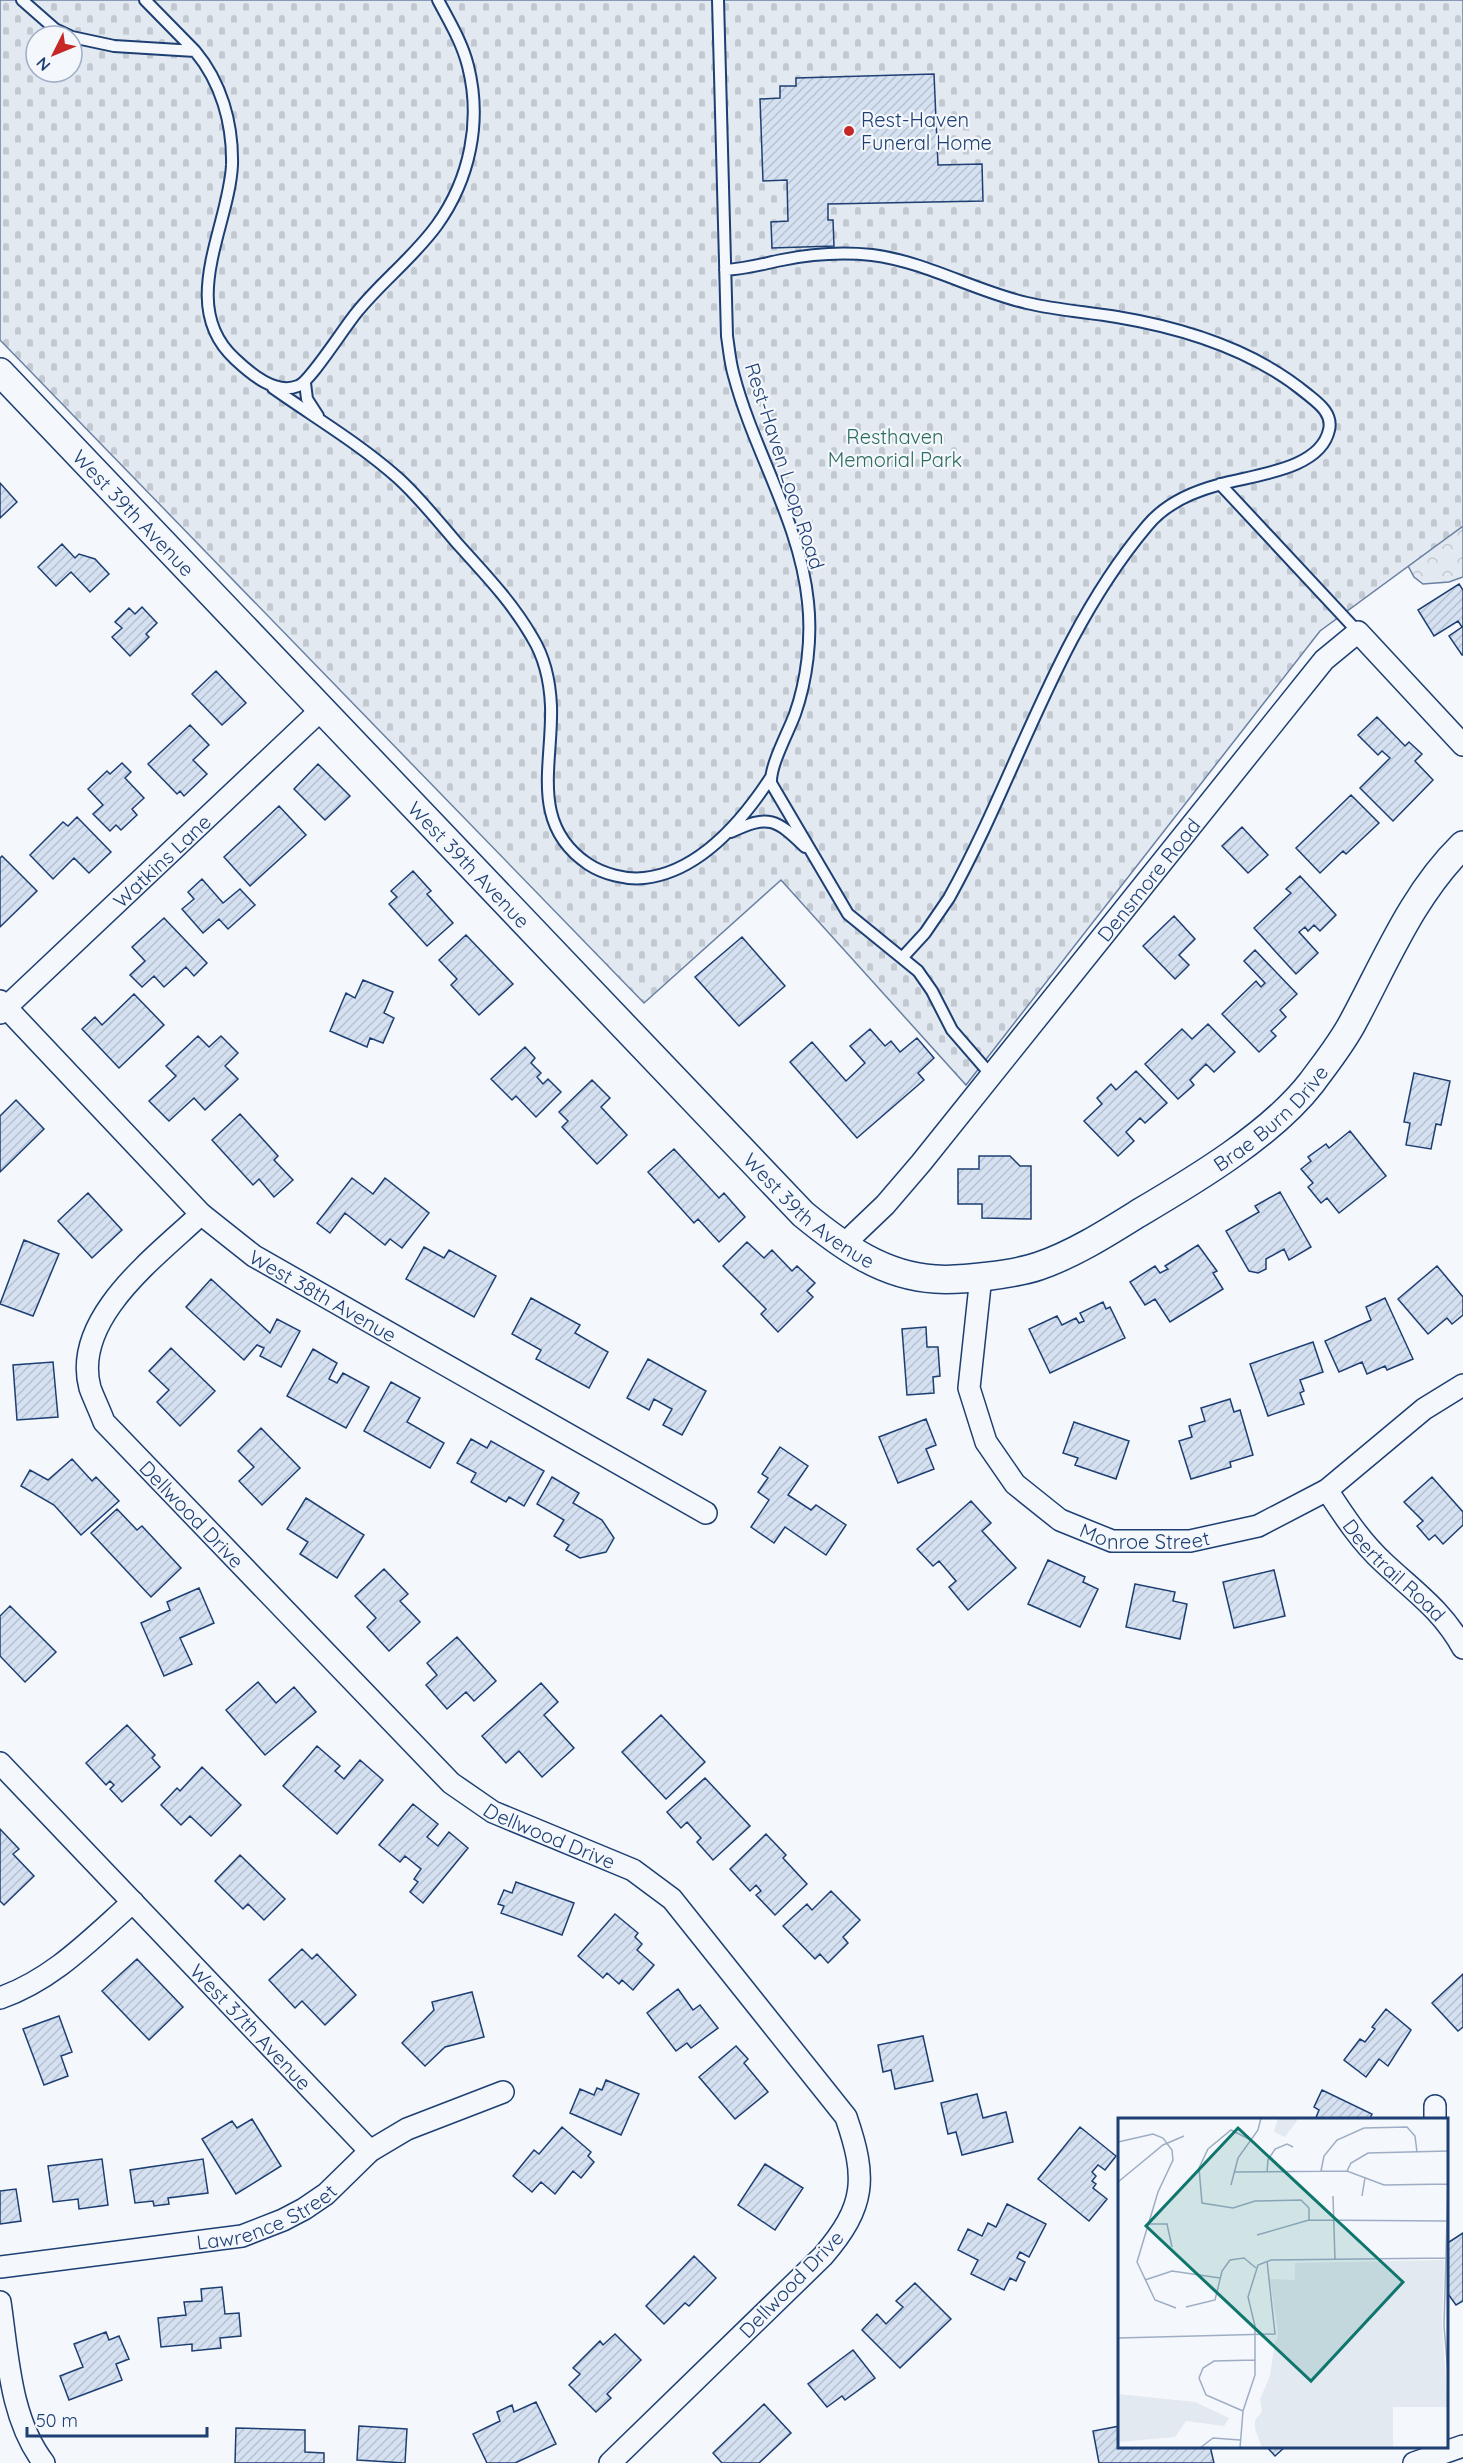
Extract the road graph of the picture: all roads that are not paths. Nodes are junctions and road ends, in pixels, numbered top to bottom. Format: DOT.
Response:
graph roads {
  1 [pos="22,0"];
  2 [pos="145,0"];
  3 [pos="438,0"];
  4 [pos="718,0"];
  5 [pos="49,24"];
  6 [pos="84,39"];
  7 [pos="195,51"];
  8 [pos="725,270"];
  9 [pos="0,372"];
  10 [pos="305,382"];
  11 [pos="270,385"];
  12 [pos="324,424"];
  13 [pos="1220,484"];
  14 [pos="1358,632"];
  15 [pos="323,708"];
  16 [pos="1463,745"];
  17 [pos="771,777"];
  18 [pos="721,837"];
  19 [pos="1463,845"];
  20 [pos="814,856"];
  21 [pos="902,958"];
  22 [pos="2,1007"];
  23 [pos="991,1075"];
  24 [pos="201,1214"];
  25 [pos="843,1246"];
  26 [pos="981,1276"];
  27 [pos="1463,1385"];
  28 [pos="1327,1490"];
  29 [pos="706,1512"];
  30 [pos="1463,1648"];
  31 [pos="0,1763"];
  32 [pos="133,1902"];
  33 [pos="0,1998"];
  34 [pos="503,2092"];
  35 [pos="370,2151"];
  36 [pos="0,2267"];
  37 [pos="0,2302"];
  38 [pos="1463,2446"];
  39 [pos="1416,2456"];
  40 [pos="44,2463"];
  41 [pos="610,2463"];
  1 -- 5 [label="lane"];
  2 -- 7 [label="lane"];
  3 -- 10 [label="lane"];
  4 -- 8 [label="lane, Rest-Haven Loop Road"];
  6 -- 7 [label="lane"];
  7 -- 11 [label="lane"];
  8 -- 13 [label="lane"];
  8 -- 17 [label="lane, Rest-Haven Loop Road"];
  9 -- 15 [label="street, West 39th Avenue"];
  10 -- 11 [label="lane"];
  10 -- 12 [label="lane"];
  11 -- 12 [label="lane"];
  12 -- 18 [label="lane"];
  13 -- 14 [label="lane"];
  13 -- 21 [label="lane"];
  14 -- 16 [label="street"];
  14 -- 23 [label="street, Densmore Road"];
  15 -- 22 [label="street, Watkins Lane"];
  15 -- 25 [label="street, West 39th Avenue"];
  17 -- 18 [label="lane, Rest-Haven Loop Road"];
  17 -- 20 [label="lane"];
  18 -- 20 [label="lane"];
  19 -- 26 [label="street, Brae Burn Drive"];
  20 -- 21 [label="lane"];
  21 -- 23 [label="lane"];
  22 -- 24 [label="street, West 38th Avenue"];
  23 -- 25 [label="street, Densmore Road"];
  24 -- 29 [label="street, West 38th Avenue"];
  24 -- 41 [label="street, Dellwood Drive"];
  25 -- 26 [label="street, West 39th Avenue"];
  26 -- 28 [label="street, Monroe Street"];
  27 -- 28 [label="street, Monroe Street"];
  28 -- 30 [label="street, Deertrail Road"];
  31 -- 32 [label="street, West 37th Avenue"];
  32 -- 33 [label="street"];
  32 -- 35 [label="street, West 37th Avenue"];
  34 -- 35 [label="street, Lawrence Street"];
  35 -- 36 [label="street, Lawrence Street"];
  37 -- 40 [label="street"];
  38 -- 39 [label="street"];
}
